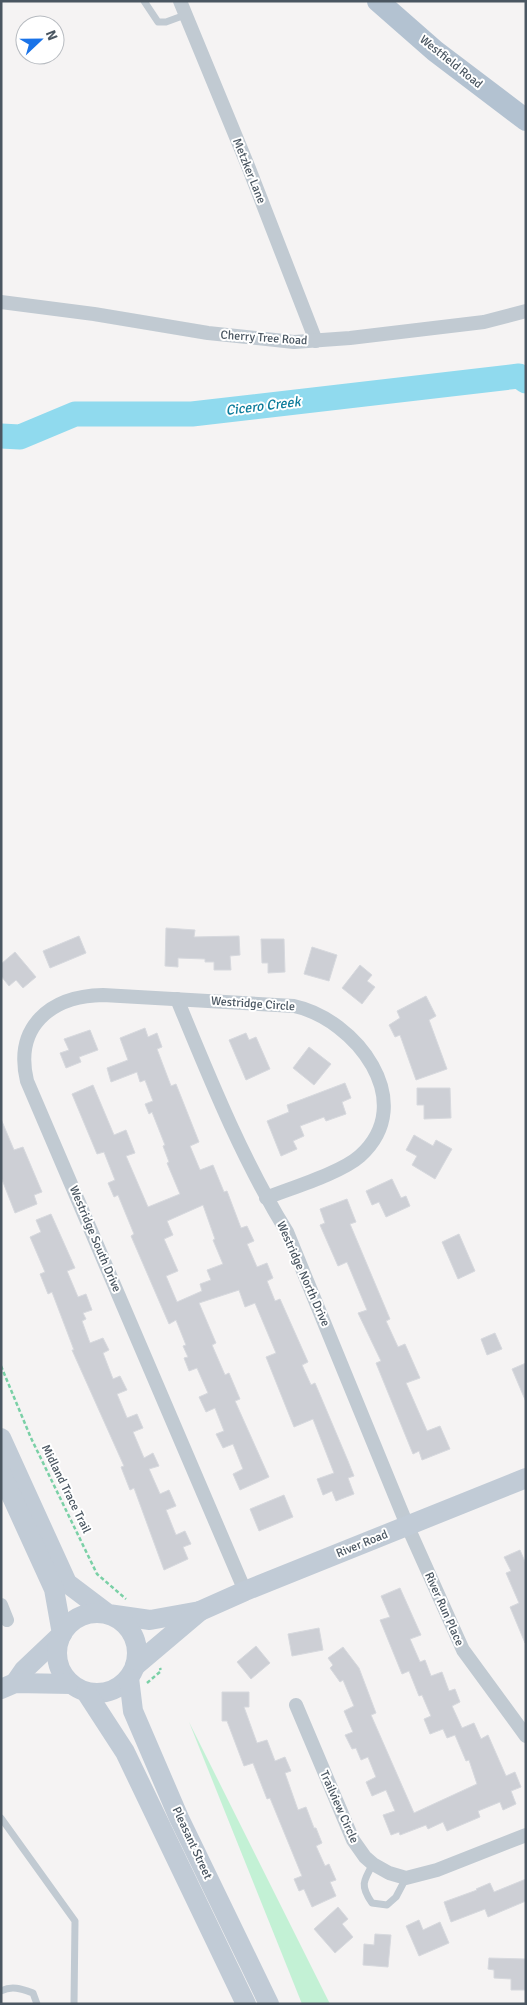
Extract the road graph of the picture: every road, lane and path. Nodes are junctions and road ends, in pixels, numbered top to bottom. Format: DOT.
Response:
graph roads {
  1 [pos="144,1"];
  2 [pos="180,1"];
  3 [pos="378,1"];
  4 [pos="186,15"];
  5 [pos="526,120"];
  6 [pos="1,302"];
  7 [pos="526,311"];
  8 [pos="316,341"];
  9 [pos="177,999"];
  10 [pos="266,1198"];
  11 [pos="1,1366"];
  12 [pos="1,1438"];
  13 [pos="1,1473"];
  14 [pos="526,1478"];
  15 [pos="407,1526"];
  16 [pos="245,1591"];
  17 [pos="1,1605"];
  18 [pos="200,1611"];
  19 [pos="136,1612"];
  20 [pos="108,1614"];
  21 [pos="7,1620"];
  22 [pos="62,1634"];
  23 [pos="153,1651"];
  24 [pos="136,1677"];
  25 [pos="8,1686"];
  26 [pos="79,1688"];
  27 [pos="296,1705"];
  28 [pos="526,1736"];
  29 [pos="1,1818"];
  30 [pos="526,1835"];
  31 [pos="373,1864"];
  32 [pos="406,1878"];
  33 [pos="1,1991"];
  34 [pos="37,2004"];
  35 [pos="74,2004"];
  36 [pos="246,2004"];
  37 [pos="270,2004"];
  1 -- 4 [label="lane"];
  2 -- 4 [label="street, Metzker Lane"];
  3 -- 5 [label="main road, Westfield Road"];
  4 -- 8 [label="street, Metzker Lane"];
  6 -- 8 [label="street, Cherry Tree Road"];
  7 -- 8 [label="street, Cherry Tree Road"];
  9 -- 10 [label="street, Westridge North Drive"];
  9 -- 10 [label="street, Westridge Circle"];
  9 -- 16 [label="street, Westridge South Drive"];
  10 -- 15 [label="street, Westridge North Drive"];
  11 -- 19 [label="path, Midland Trace Trail"];
  12 -- 20 [label="main road"];
  13 -- 22 [label="main road"];
  14 -- 15 [label="main road, River Road"];
  15 -- 16 [label="main road, River Road"];
  15 -- 28 [label="street, River Run Place"];
  16 -- 18 [label="main road, River Road"];
  17 -- 21 [label="street"];
  18 -- 19 [label="main road, River Road"];
  18 -- 23 [label="main road, River Road"];
  19 -- 20 [label="main road, River Road"];
  20 -- 22 [label="main road"];
  20 -- 24 [label="main road"];
  22 -- 25 [label="main road"];
  22 -- 26 [label="main road"];
  23 -- 24 [label="main road, River Road"];
  23 -- 24 [label="path"];
  24 -- 26 [label="main road"];
  24 -- 37 [label="main road, Pleasant Street"];
  25 -- 26 [label="main road"];
  26 -- 36 [label="main road, Pleasant Street"];
  27 -- 31 [label="street, Trailview Circle"];
  29 -- 35 [label="lane"];
  30 -- 32 [label="street"];
  31 -- 32 [label="street, Trailview Circle"];
  31 -- 32 [label="lane"];
  33 -- 34 [label="lane"];
}
